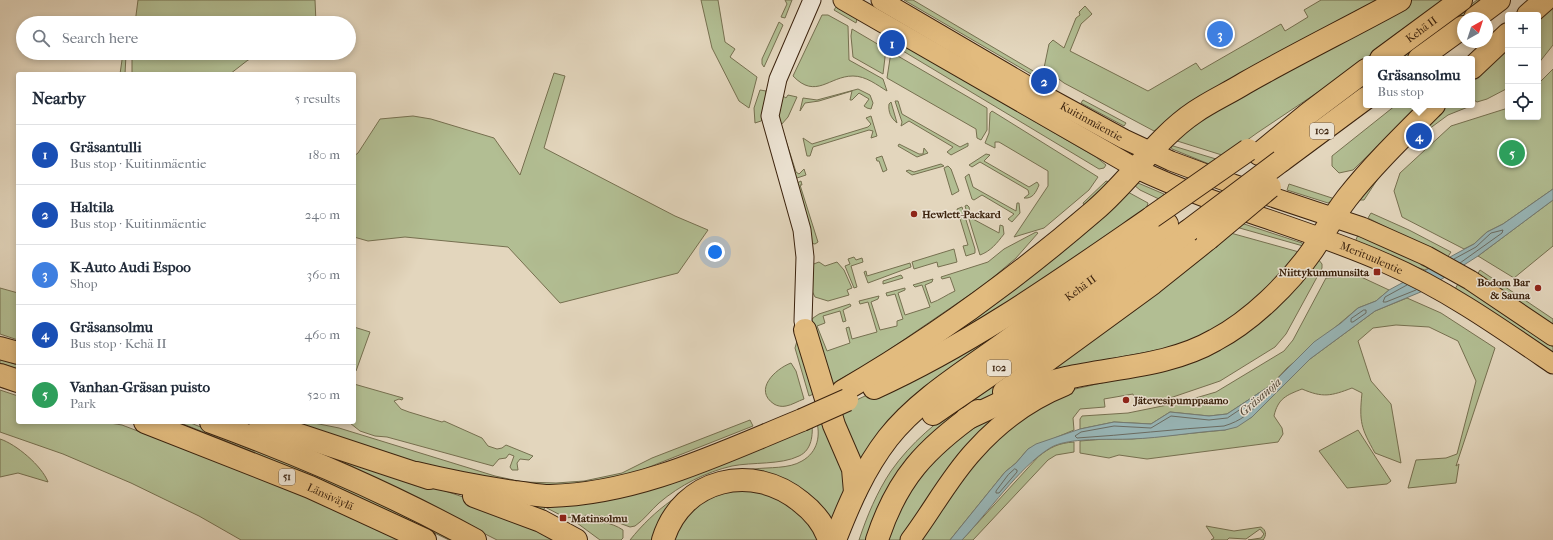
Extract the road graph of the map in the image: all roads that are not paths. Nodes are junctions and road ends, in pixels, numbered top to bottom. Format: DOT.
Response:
graph roads {
  1 [pos="812,0"];
  2 [pos="843,0"];
  3 [pos="880,0"];
  4 [pos="1400,0"];
  5 [pos="1461,0"];
  6 [pos="1499,0"];
  7 [pos="1545,0"];
  8 [pos="1483,12"];
  9 [pos="1531,12"];
  10 [pos="1457,31"];
  11 [pos="1505,37"];
  12 [pos="1385,56"];
  13 [pos="1423,56"];
  14 [pos="1475,65"];
  15 [pos="1363,72"];
  16 [pos="1363,101"];
  17 [pos="1431,108"];
  18 [pos="1152,152"];
  19 [pos="1288,163"];
  20 [pos="1137,169"];
  21 [pos="1174,186"];
  22 [pos="1295,204"];
  23 [pos="1333,217"];
  24 [pos="1160,221"];
  25 [pos="1320,238"];
  26 [pos="805,330"];
  27 [pos="1553,336"];
  28 [pos="0,348"];
  29 [pos="16,352"];
  30 [pos="1553,364"];
  31 [pos="1093,374"];
  32 [pos="0,375"];
  33 [pos="16,380"];
  34 [pos="845,396"];
  35 [pos="966,419"];
  36 [pos="150,424"];
  37 [pos="216,424"];
  38 [pos="266,424"];
  39 [pos="416,473"];
  40 [pos="855,492"];
  41 [pos="425,540"];
  42 [pos="475,540"];
  43 [pos="576,540"];
  44 [pos="663,540"];
  45 [pos="830,540"];
  46 [pos="836,540"];
  47 [pos="850,540"];
  48 [pos="877,540"];
  49 [pos="910,540"];
  1 -- 26 [label="street"];
  2 -- 20 [label="main road, Kuitinmäentie"];
  3 -- 18 [label="main road, Kuitinmäentie"];
  4 -- 18 [label="highway"];
  5 -- 12 [label="highway, Kehä II"];
  6 -- 8 [label="highway"];
  7 -- 9 [label="highway"];
  10 -- 13 [label="highway, Kehä II"];
  11 -- 14 [label="highway"];
  15 -- 24 [label="highway, 102, bridge"];
  16 -- 19 [label="highway, Kehä II / 102"];
  17 -- 23 [label="highway"];
  18 -- 20 [label="highway"];
  18 -- 22 [label="main road, Kuitinmäentie"];
  19 -- 35 [label="highway, bridge"];
  19 -- 47 [label="highway, Kehä II / 102, bridge"];
  20 -- 21 [label="main road, Kuitinmäentie"];
  20 -- 34 [label="highway"];
  21 -- 25 [label="main road, Merituulentie"];
  22 -- 23 [label="main road, Merituulentie"];
  23 -- 25 [label="highway"];
  23 -- 27 [label="main road, Merituulentie"];
  24 -- 34 [label="highway"];
  24 -- 40 [label="highway, Kehä II / 102"];
  25 -- 30 [label="main road, Merituulentie"];
  25 -- 31 [label="highway"];
  26 -- 40 [label="highway"];
  28 -- 29 [label="highway"];
  31 -- 35 [label="highway"];
  31 -- 49 [label="main road"];
  32 -- 33 [label="highway"];
  34 -- 39 [label="highway, bridge"];
  35 -- 48 [label="highway"];
  36 -- 41 [label="highway, Länsiväylä / 51"];
  37 -- 42 [label="highway, 51"];
  38 -- 39 [label="highway"];
  39 -- 43 [label="highway"];
  40 -- 46 [label="highway, Kehä II / 102"];
  44 -- 45 [label="highway"];
}
